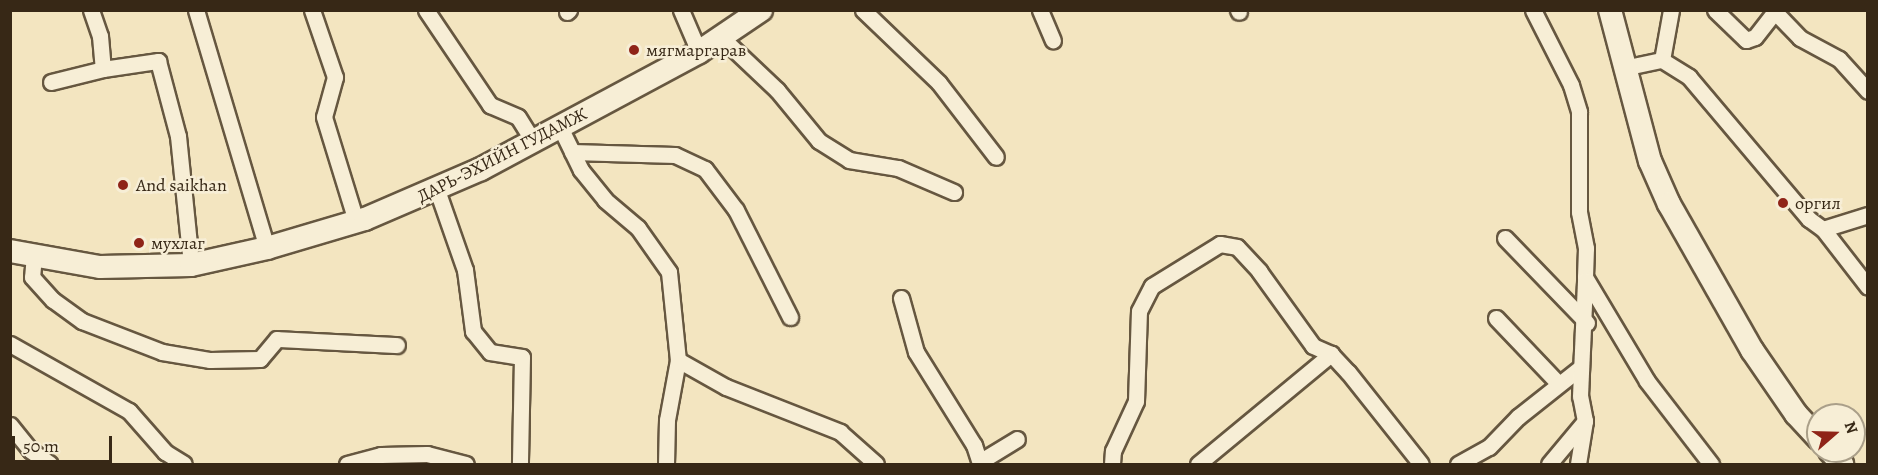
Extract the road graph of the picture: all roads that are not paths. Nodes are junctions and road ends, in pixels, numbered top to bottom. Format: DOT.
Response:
graph roads {
  1 [pos="91,10"];
  2 [pos="196,10"];
  3 [pos="312,10"];
  4 [pos="426,10"];
  5 [pos="681,10"];
  6 [pos="863,10"];
  7 [pos="1040,10"];
  8 [pos="1533,10"];
  9 [pos="1611,10"];
  10 [pos="1671,10"];
  11 [pos="1715,10"];
  12 [pos="760,11"];
  13 [pos="1775,11"];
  14 [pos="722,38"];
  15 [pos="1053,40"];
  16 [pos="699,52"];
  17 [pos="1662,60"];
  18 [pos="1628,67"];
  19 [pos="103,69"];
  20 [pos="51,82"];
  21 [pos="1866,86"];
  22 [pos="560,127"];
  23 [pos="533,141"];
  24 [pos="572,152"];
  25 [pos="996,157"];
  26 [pos="437,190"];
  27 [pos="954,192"];
  28 [pos="1868,215"];
  29 [pos="356,221"];
  30 [pos="1823,229"];
  31 [pos="1505,238"];
  32 [pos="267,248"];
  33 [pos="10,250"];
  34 [pos="34,255"];
  35 [pos="190,265"];
  36 [pos="1585,277"];
  37 [pos="1868,287"];
  38 [pos="901,298"];
  39 [pos="790,317"];
  40 [pos="1496,318"];
  41 [pos="1587,323"];
  42 [pos="10,344"];
  43 [pos="397,345"];
  44 [pos="1331,354"];
  45 [pos="678,360"];
  46 [pos="1581,368"];
  47 [pos="1558,383"];
  48 [pos="1585,421"];
  49 [pos="10,425"];
  50 [pos="1806,425"];
  51 [pos="1017,440"];
  52 [pos="980,463"];
  53 [pos="50,465"];
  54 [pos="184,465"];
  55 [pos="347,465"];
  56 [pos="466,465"];
  57 [pos="520,465"];
  58 [pos="666,465"];
  59 [pos="876,465"];
  60 [pos="1112,465"];
  61 [pos="1198,465"];
  62 [pos="1421,465"];
  63 [pos="1458,465"];
  64 [pos="1549,465"];
  65 [pos="1578,465"];
  66 [pos="1711,465"];
  1 -- 19 [label="street"];
  2 -- 32 [label="street"];
  3 -- 29 [label="street"];
  4 -- 23 [label="street"];
  5 -- 16 [label="street"];
  6 -- 25 [label="street"];
  7 -- 15 [label="street"];
  8 -- 36 [label="street"];
  9 -- 18 [label="main road"];
  10 -- 17 [label="street"];
  11 -- 13 [label="street"];
  12 -- 14 [label="main road, ДАРЬ-ЭХИЙН ГУДАМЖ"];
  13 -- 21 [label="street"];
  14 -- 16 [label="main road, ДАРЬ-ЭХИЙН ГУДАМЖ"];
  14 -- 27 [label="street"];
  16 -- 22 [label="main road, ДАРЬ-ЭХИЙН ГУДАМЖ"];
  17 -- 18 [label="street"];
  17 -- 30 [label="street"];
  18 -- 50 [label="main road"];
  19 -- 20 [label="street"];
  19 -- 35 [label="street"];
  22 -- 23 [label="main road, ДАРЬ-ЭХИЙН ГУДАМЖ"];
  22 -- 24 [label="street"];
  23 -- 26 [label="main road, ДАРЬ-ЭХИЙН ГУДАМЖ"];
  24 -- 39 [label="street"];
  24 -- 45 [label="street"];
  26 -- 29 [label="main road, ДАРЬ-ЭХИЙН ГУДАМЖ"];
  26 -- 57 [label="street"];
  28 -- 30 [label="street"];
  29 -- 32 [label="main road, ДАРЬ-ЭХИЙН ГУДАМЖ"];
  30 -- 37 [label="street"];
  31 -- 41 [label="street"];
  32 -- 35 [label="main road, ДАРЬ-ЭХИЙН ГУДАМЖ"];
  33 -- 34 [label="main road, ДАРЬ-ЭХИЙН ГУДАМЖ"];
  34 -- 35 [label="main road, ДАРЬ-ЭХИЙН ГУДАМЖ"];
  34 -- 43 [label="street"];
  36 -- 41 [label="street"];
  36 -- 66 [label="street"];
  38 -- 52 [label="street"];
  40 -- 47 [label="street"];
  41 -- 46 [label="street"];
  42 -- 54 [label="street"];
  44 -- 60 [label="street"];
  44 -- 61 [label="street"];
  44 -- 62 [label="street"];
  45 -- 58 [label="street"];
  45 -- 59 [label="street"];
  46 -- 47 [label="street"];
  46 -- 48 [label="street"];
  47 -- 63 [label="street"];
  48 -- 64 [label="street"];
  48 -- 65 [label="street"];
  49 -- 53 [label="street"];
  51 -- 52 [label="street"];
  55 -- 56 [label="street"];
}
